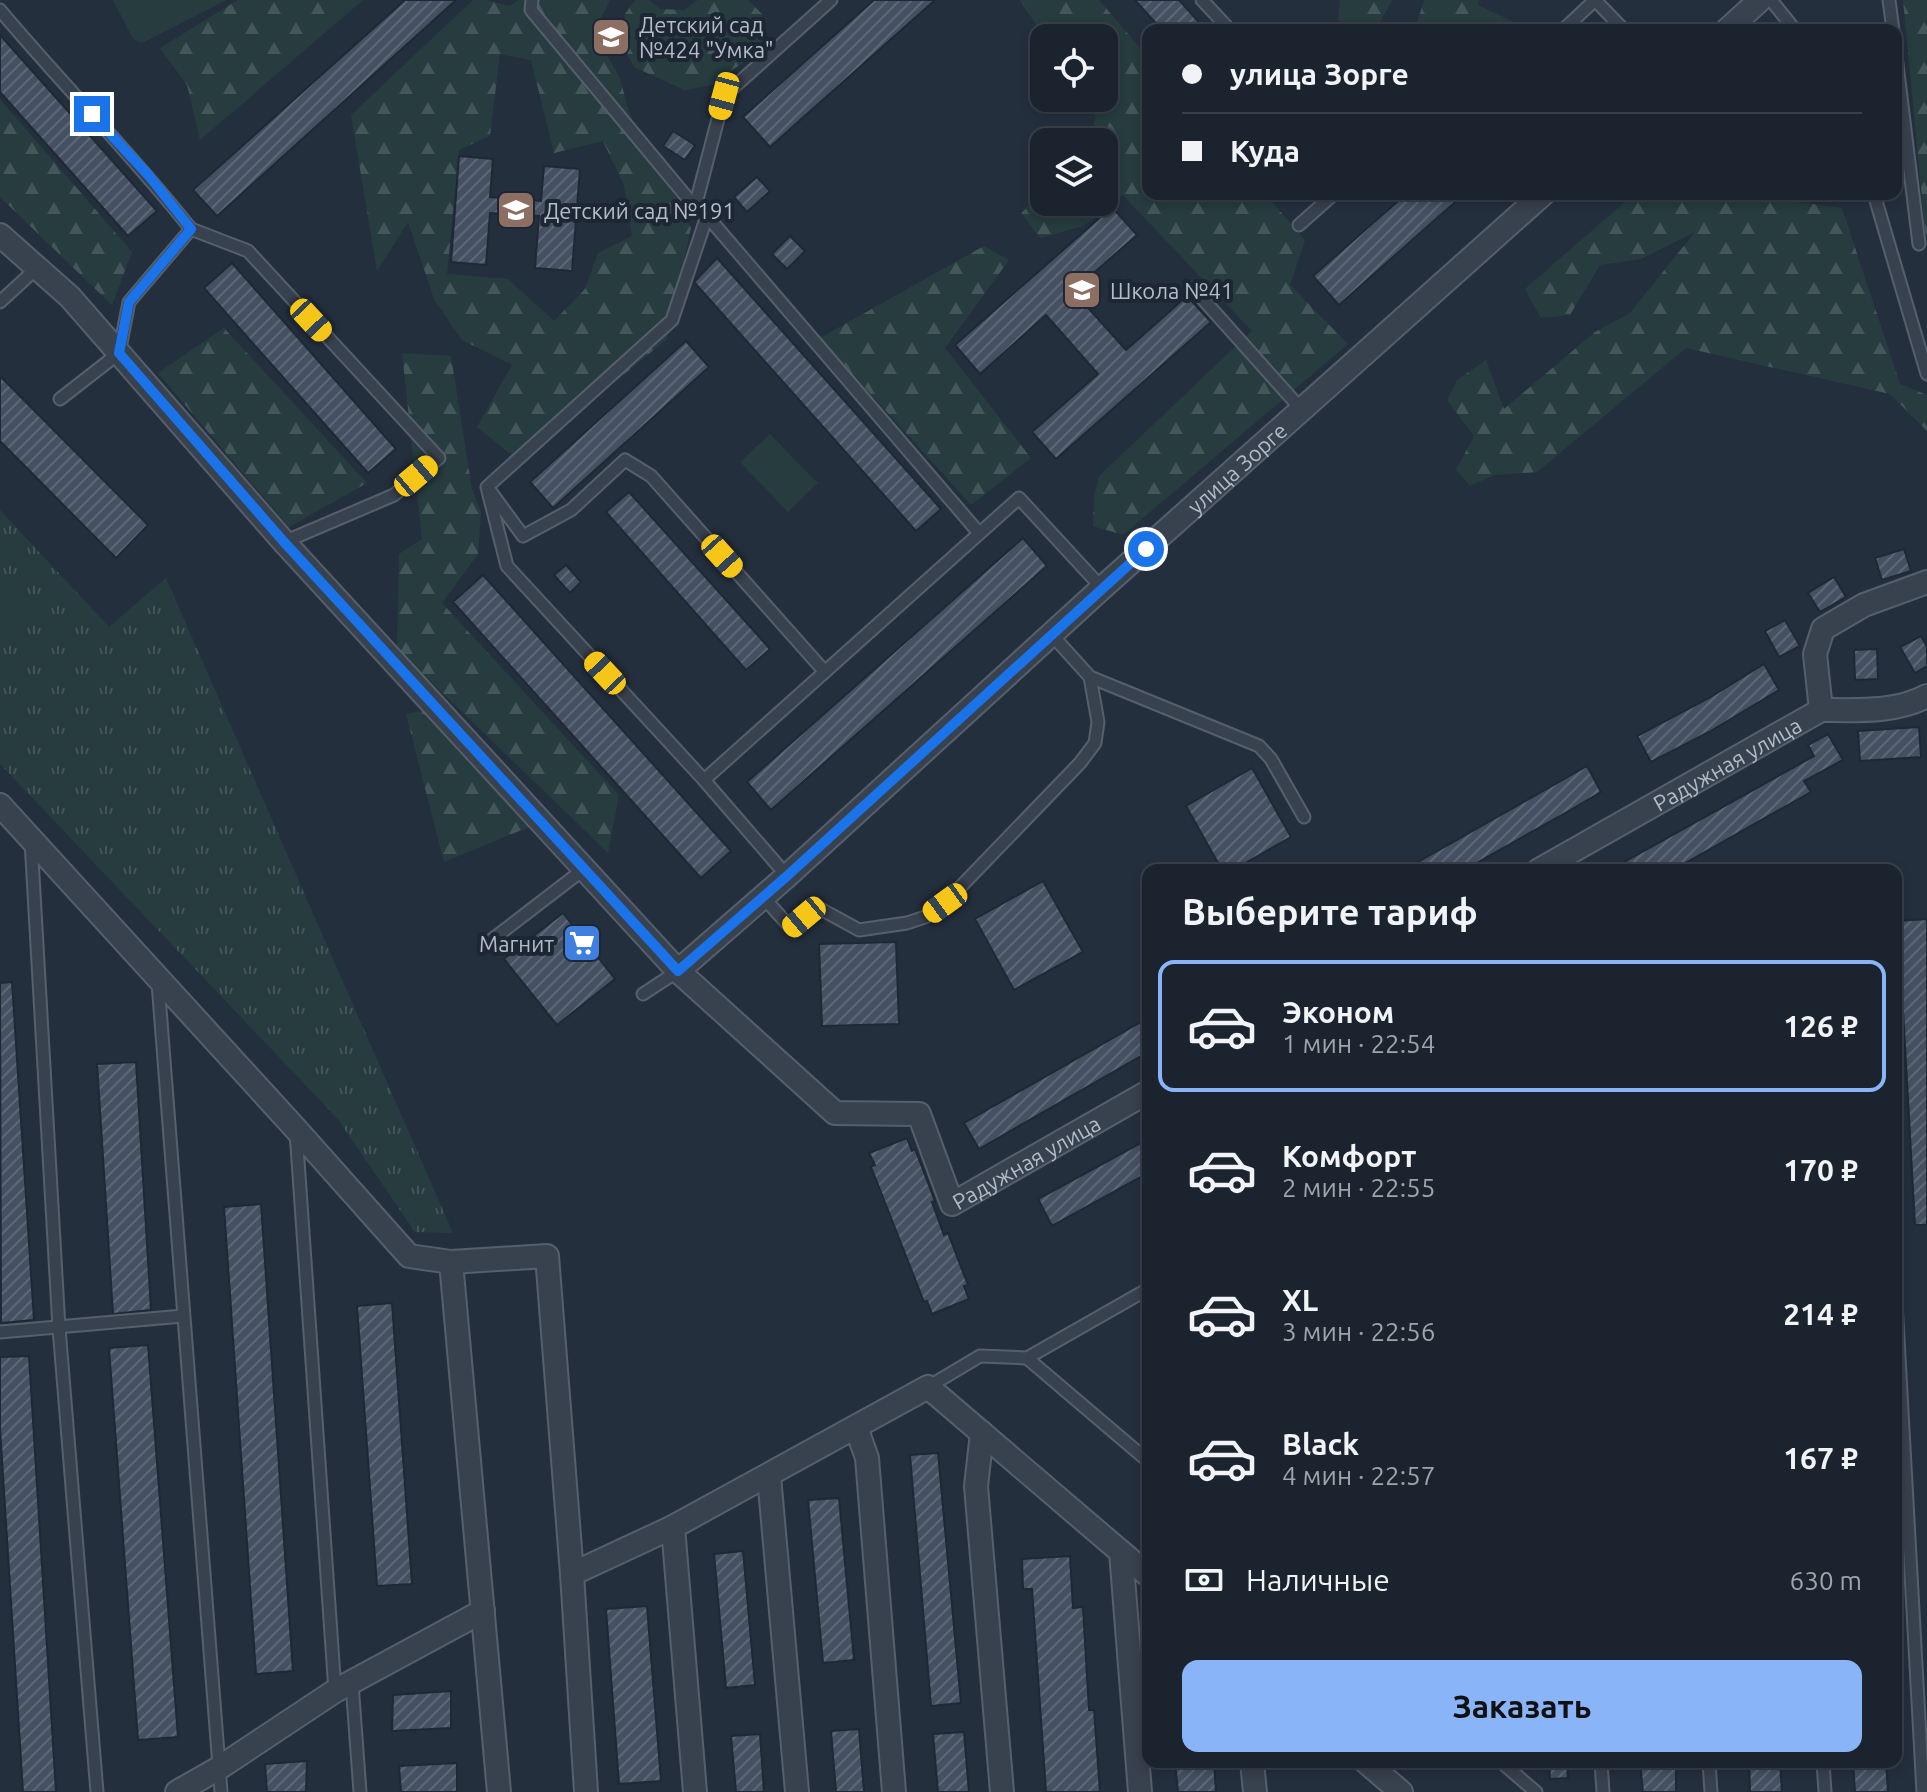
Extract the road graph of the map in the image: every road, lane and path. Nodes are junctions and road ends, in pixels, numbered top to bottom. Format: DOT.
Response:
graph roads {
  1 [pos="532,0"];
  2 [pos="831,0"];
  3 [pos="1202,0"];
  4 [pos="1595,0"];
  5 [pos="1760,0"];
  6 [pos="1771,0"];
  7 [pos="1889,0"];
  8 [pos="0,10"];
  9 [pos="1224,24"];
  10 [pos="1569,24"];
  11 [pos="1618,24"];
  12 [pos="1734,24"];
  13 [pos="1790,24"];
  14 [pos="1892,24"];
  15 [pos="1902,105"];
  16 [pos="1327,200"];
  17 [pos="1536,200"];
  18 [pos="1876,200"];
  19 [pos="695,207"];
  20 [pos="707,216"];
  21 [pos="1299,225"];
  22 [pos="191,229"];
  23 [pos="0,235"];
  24 [pos="1919,244"];
  25 [pos="37,268"];
  26 [pos="1193,288"];
  27 [pos="0,302"];
  28 [pos="119,353"];
  29 [pos="1927,374"];
  30 [pos="60,399"];
  31 [pos="1302,410"];
  32 [pos="487,487"];
  33 [pos="979,533"];
  34 [pos="284,542"];
  35 [pos="1927,582"];
  36 [pos="1102,588"];
  37 [pos="1052,635"];
  38 [pos="825,672"];
  39 [pos="1090,677"];
  40 [pos="1927,696"];
  41 [pos="1821,710"];
  42 [pos="704,780"];
  43 [pos="0,805"];
  44 [pos="1304,817"];
  45 [pos="31,840"];
  46 [pos="1550,864"];
  47 [pos="584,869"];
  48 [pos="787,876"];
  49 [pos="763,897"];
  50 [pos="489,942"];
  51 [pos="678,971"];
  52 [pos="158,978"];
  53 [pos="643,994"];
  54 [pos="1142,1095"];
  55 [pos="295,1128"];
  56 [pos="451,1262"];
  57 [pos="1142,1292"];
  58 [pos="183,1316"];
  59 [pos="59,1328"];
  60 [pos="0,1332"];
  61 [pos="1027,1358"];
  62 [pos="928,1387"];
  63 [pos="1902,1411"];
  64 [pos="856,1427"];
  65 [pos="982,1433"];
  66 [pos="1142,1456"];
  67 [pos="769,1476"];
  68 [pos="673,1527"];
  69 [pos="1121,1552"];
  70 [pos="1142,1570"];
  71 [pos="572,1574"];
  72 [pos="483,1611"];
  73 [pos="344,1687"];
  74 [pos="219,1768"];
  75 [pos="1253,1768"];
  76 [pos="1369,1768"];
  77 [pos="1374,1768"];
  78 [pos="1508,1768"];
  79 [pos="1601,1768"];
  80 [pos="1709,1768"];
  81 [pos="1823,1768"];
  82 [pos="97,1792"];
  83 [pos="177,1792"];
  84 [pos="221,1792"];
  85 [pos="360,1792"];
  86 [pos="499,1792"];
  87 [pos="586,1792"];
  88 [pos="695,1792"];
  89 [pos="797,1792"];
  90 [pos="894,1792"];
  91 [pos="1002,1792"];
  92 [pos="1140,1792"];
  93 [pos="1255,1792"];
  94 [pos="1372,1792"];
  95 [pos="1401,1792"];
  96 [pos="1536,1792"];
  97 [pos="1603,1792"];
  98 [pos="1711,1792"];
  99 [pos="1825,1792"];
  100 [pos="1923,1792"];
  1 -- 19 [label="lane"];
  2 -- 19 [label="lane"];
  3 -- 9 [label="lane"];
  4 -- 10 [label="lane"];
  4 -- 11 [label="lane"];
  5 -- 12 [label="street"];
  6 -- 13 [label="lane"];
  7 -- 14 [label="lane"];
  8 -- 22 [label="lane"];
  15 -- 24 [label="lane"];
  16 -- 21 [label="lane"];
  17 -- 31 [label="street, улица Зорге"];
  18 -- 29 [label="lane"];
  19 -- 20 [label="lane"];
  20 -- 32 [label="lane"];
  20 -- 33 [label="lane"];
  22 -- 28 [label="lane"];
  22 -- 34 [label="lane"];
  23 -- 25 [label="street"];
  25 -- 27 [label="lane"];
  25 -- 28 [label="street"];
  26 -- 31 [label="lane"];
  28 -- 30 [label="lane"];
  28 -- 34 [label="street"];
  31 -- 36 [label="street, улица Зорге"];
  32 -- 38 [label="lane"];
  32 -- 42 [label="lane"];
  33 -- 36 [label="lane"];
  33 -- 38 [label="lane"];
  34 -- 47 [label="street"];
  35 -- 41 [label="street"];
  36 -- 37 [label="street, улица Зорге"];
  37 -- 39 [label="lane"];
  37 -- 48 [label="street, улица Зорге"];
  38 -- 42 [label="lane"];
  39 -- 44 [label="lane"];
  39 -- 49 [label="lane"];
  40 -- 41 [label="street, Радужная улица"];
  41 -- 46 [label="street, Радужная улица"];
  42 -- 48 [label="lane"];
  43 -- 45 [label="street"];
  45 -- 52 [label="street"];
  45 -- 59 [label="lane"];
  47 -- 50 [label="lane"];
  47 -- 51 [label="street"];
  48 -- 49 [label="street, улица Зорге"];
  49 -- 51 [label="street, улица Зорге"];
  51 -- 53 [label="lane"];
  51 -- 54 [label="street, Радужная улица"];
  52 -- 55 [label="street"];
  52 -- 58 [label="lane"];
  55 -- 56 [label="street"];
  55 -- 73 [label="lane"];
  56 -- 71 [label="street"];
  56 -- 72 [label="street"];
  57 -- 61 [label="lane"];
  58 -- 59 [label="lane"];
  58 -- 74 [label="lane"];
  59 -- 60 [label="lane"];
  59 -- 82 [label="lane"];
  61 -- 62 [label="lane"];
  61 -- 66 [label="lane"];
  62 -- 64 [label="street"];
  62 -- 65 [label="street"];
  63 -- 100 [label="lane"];
  64 -- 67 [label="street"];
  64 -- 90 [label="street"];
  65 -- 69 [label="street"];
  65 -- 91 [label="street"];
  67 -- 68 [label="street"];
  67 -- 89 [label="street"];
  68 -- 71 [label="street"];
  68 -- 88 [label="street"];
  69 -- 70 [label="street"];
  69 -- 92 [label="street"];
  71 -- 87 [label="street"];
  72 -- 73 [label="street"];
  72 -- 86 [label="street"];
  73 -- 74 [label="street"];
  73 -- 85 [label="lane"];
  74 -- 83 [label="street"];
  74 -- 84 [label="lane"];
  75 -- 93 [label="street"];
  76 -- 94 [label="street"];
  77 -- 95 [label="street"];
  78 -- 96 [label="lane"];
  79 -- 97 [label="lane"];
  80 -- 98 [label="lane"];
  81 -- 99 [label="lane"];
}
